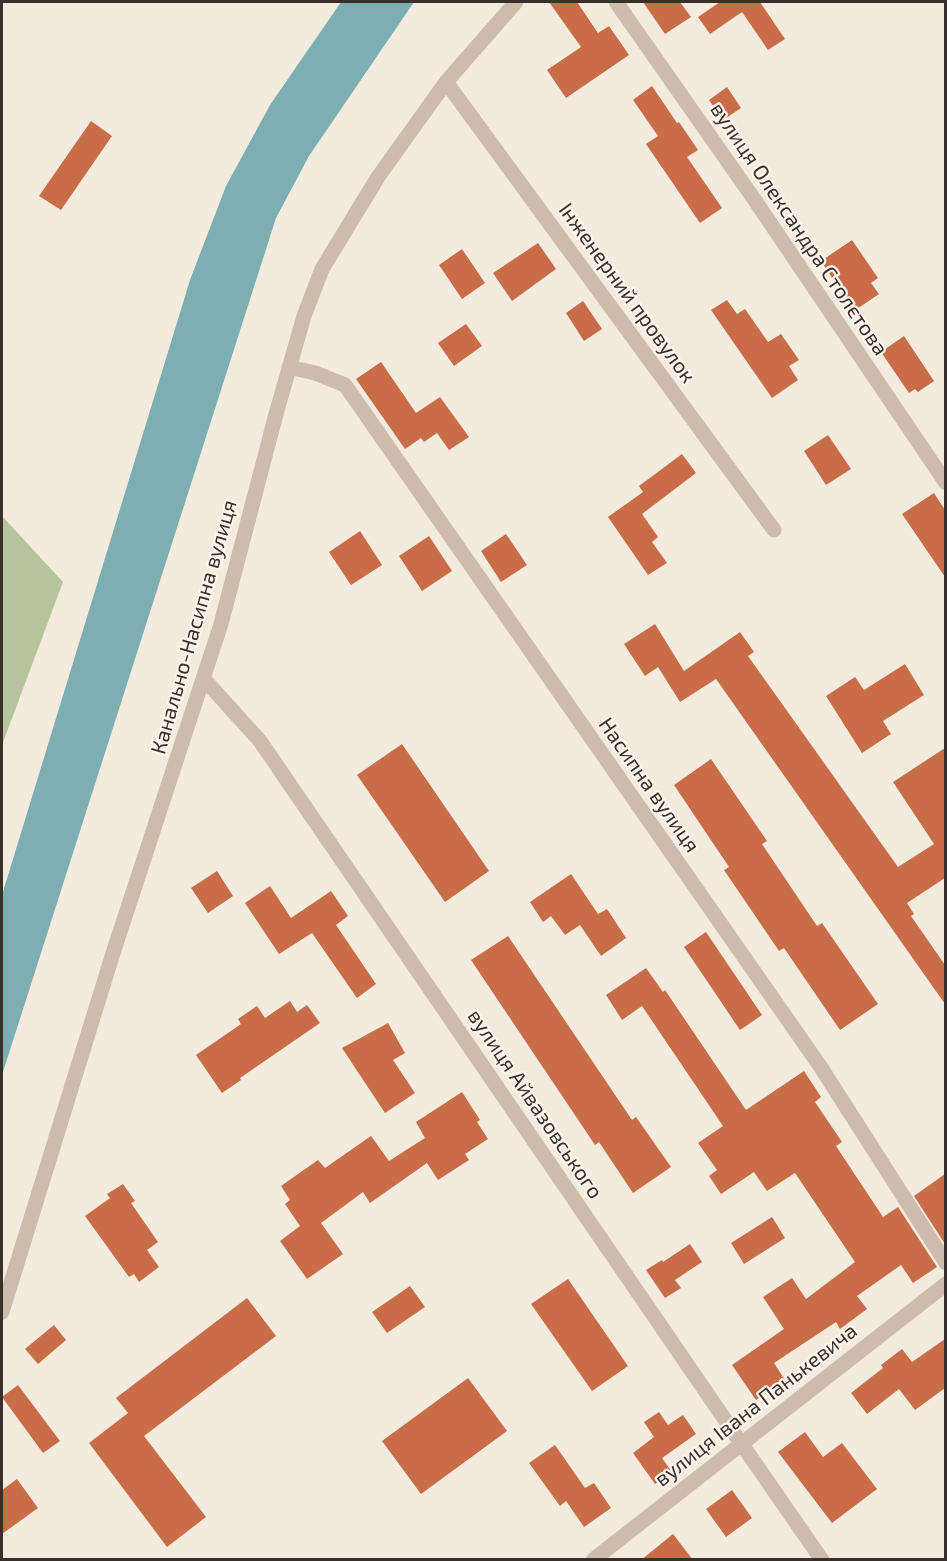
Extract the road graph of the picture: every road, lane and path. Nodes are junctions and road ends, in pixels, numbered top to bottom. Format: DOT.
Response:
graph roads {
  1 [pos="516,2"];
  2 [pos="616,2"];
  3 [pos="446,82"];
  4 [pos="289,367"];
  5 [pos="945,483"];
  6 [pos="774,530"];
  7 [pos="204,679"];
  8 [pos="945,1263"];
  9 [pos="945,1284"];
  10 [pos="2,1312"];
  11 [pos="741,1443"];
  12 [pos="592,1560"];
  13 [pos="822,1560"];
  1 -- 3 [label="street, Канально-Насипна вулиця"];
  2 -- 5 [label="street, вулиця Олександра Столєтова"];
  3 -- 4 [label="street, Канально-Насипна вулиця"];
  3 -- 6 [label="street, Інженерний провулок"];
  4 -- 7 [label="street, Канально-Насипна вулиця"];
  4 -- 8 [label="street, Насипна вулиця"];
  7 -- 10 [label="street, Канально-Насипна вулиця"];
  7 -- 11 [label="street, вулиця Айвазовського"];
  9 -- 11 [label="street, вулиця Івана Панькевича"];
  11 -- 12 [label="street, вулиця Івана Панькевича"];
  11 -- 13 [label="street, вулиця Айвазовського"];
}
